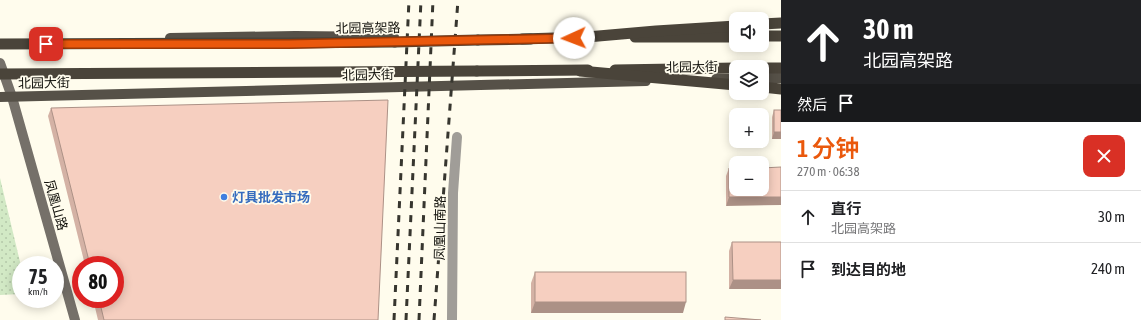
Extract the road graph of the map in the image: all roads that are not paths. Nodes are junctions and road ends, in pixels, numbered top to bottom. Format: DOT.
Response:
graph roads {
  1 [pos="781,23"];
  2 [pos="769,24"];
  3 [pos="729,26"];
  4 [pos="769,35"];
  5 [pos="781,35"];
  6 [pos="729,36"];
  7 [pos="729,36"];
  8 [pos="0,39"];
  9 [pos="522,39"];
  10 [pos="0,44"];
  11 [pos="0,62"];
  12 [pos="729,68"];
  13 [pos="769,68"];
  14 [pos="781,68"];
  15 [pos="580,71"];
  16 [pos="0,74"];
  17 [pos="769,78"];
  18 [pos="781,78"];
  19 [pos="729,79"];
  20 [pos="729,84"];
  21 [pos="769,88"];
  22 [pos="781,89"];
  23 [pos="0,97"];
  24 [pos="12,97"];
  25 [pos="457,136"];
  26 [pos="75,320"];
  27 [pos="452,320"];
  1 -- 2 [label="highway, bridge"];
  3 -- 9 [label="highway, bridge"];
  4 -- 5 [label="highway"];
  6 -- 9 [label="highway, 北园高架路, bridge"];
  7 -- 8 [label="main road"];
  9 -- 10 [label="highway, 北园高架路, bridge"];
  11 -- 24 [label="main road, 凤凰山路"];
  12 -- 15 [label="highway, bridge"];
  13 -- 14 [label="highway"];
  15 -- 16 [label="highway, bridge"];
  15 -- 20 [label="highway, bridge"];
  17 -- 18 [label="main road"];
  19 -- 24 [label="main road, 北园大街"];
  21 -- 22 [label="highway"];
  23 -- 24 [label="main road, 北园大街"];
  24 -- 26 [label="main road, 凤凰山路"];
  25 -- 27 [label="street, 凤凰山南路"];
}
